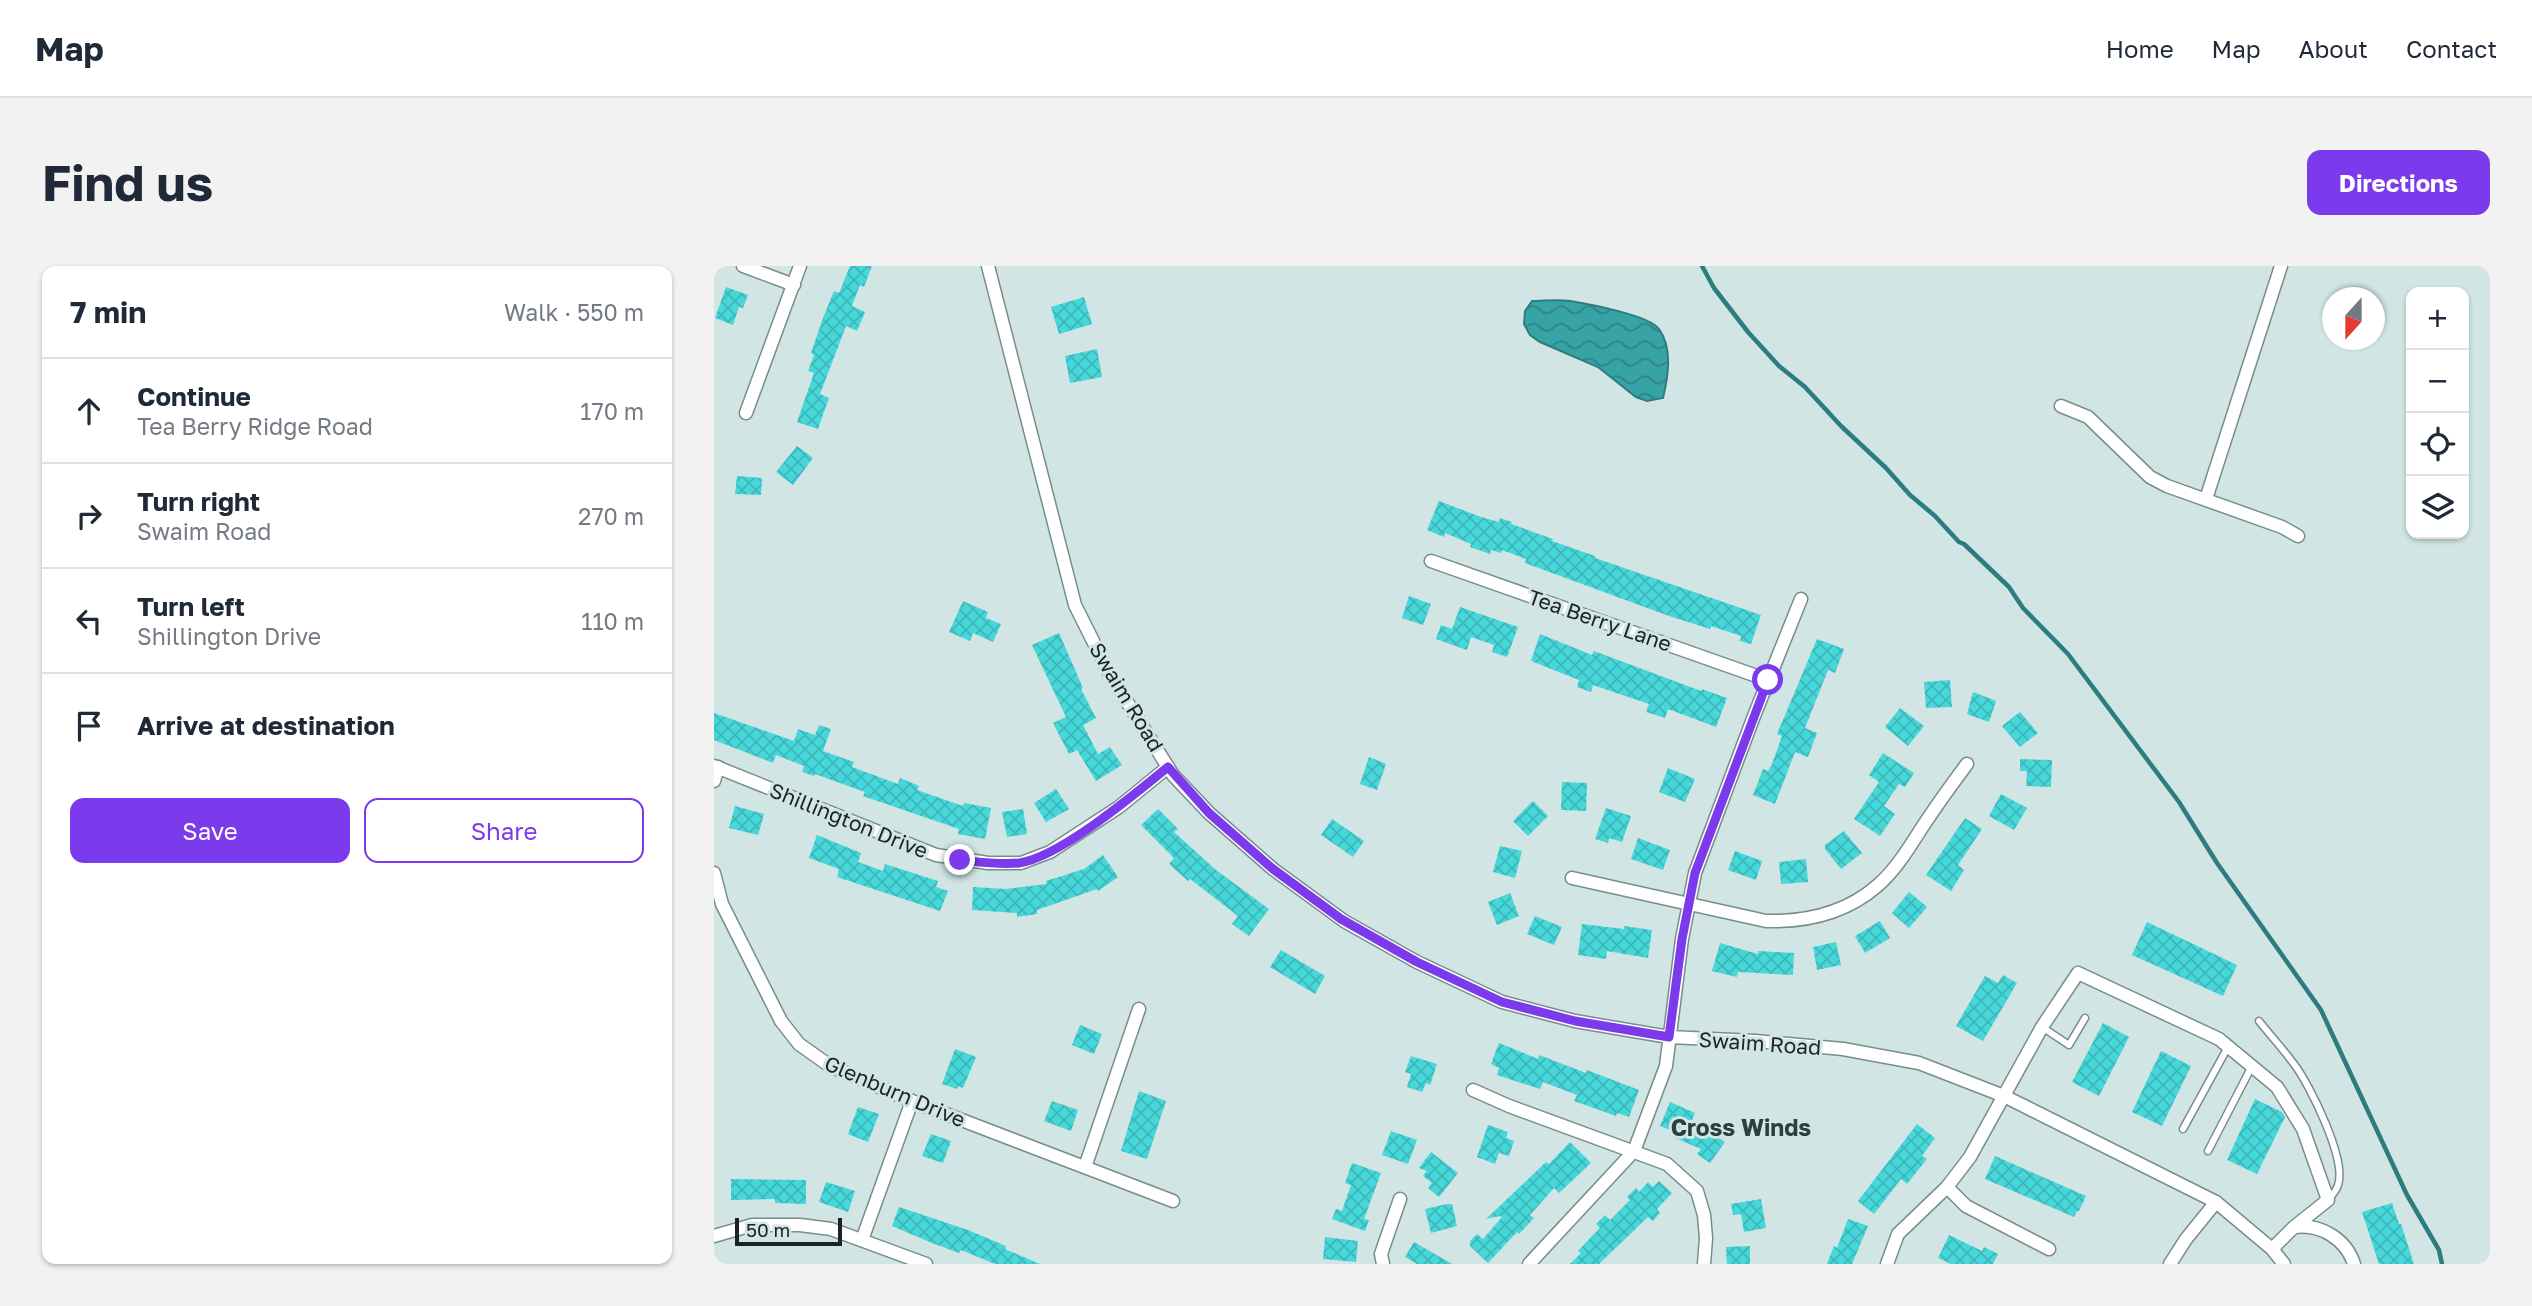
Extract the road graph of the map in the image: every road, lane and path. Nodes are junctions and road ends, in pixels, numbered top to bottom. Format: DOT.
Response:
graph roads {
  1 [pos="743,266"];
  2 [pos="800,266"];
  3 [pos="988,266"];
  4 [pos="2281,266"];
  5 [pos="794,285"];
  6 [pos="2061,405"];
  7 [pos="747,413"];
  8 [pos="2206,499"];
  9 [pos="2298,536"];
  10 [pos="1431,561"];
  11 [pos="1801,599"];
  12 [pos="1768,680"];
  13 [pos="1967,764"];
  14 [pos="716,767"];
  15 [pos="1168,767"];
  16 [pos="714,781"];
  17 [pos="714,873"];
  18 [pos="1572,878"];
  19 [pos="1689,904"];
  20 [pos="1139,1009"];
  21 [pos="2085,1018"];
  22 [pos="2259,1021"];
  23 [pos="2042,1027"];
  24 [pos="1669,1037"];
  25 [pos="2228,1045"];
  26 [pos="2252,1066"];
  27 [pos="1473,1090"];
  28 [pos="2004,1096"];
  29 [pos="912,1101"];
  30 [pos="2183,1129"];
  31 [pos="1634,1151"];
  32 [pos="2208,1151"];
  33 [pos="1085,1167"];
  34 [pos="1947,1187"];
  35 [pos="1400,1199"];
  36 [pos="2328,1200"];
  37 [pos="1173,1201"];
  38 [pos="2216,1202"];
  39 [pos="2294,1227"];
  40 [pos="714,1236"];
  41 [pos="862,1240"];
  42 [pos="2272,1249"];
  43 [pos="2049,1250"];
  44 [pos="926,1264"];
  45 [pos="1383,1264"];
  46 [pos="1528,1264"];
  47 [pos="1704,1264"];
  48 [pos="1887,1264"];
  49 [pos="2170,1264"];
  50 [pos="2284,1264"];
  51 [pos="2354,1264"];
  1 -- 5 [label="street"];
  2 -- 5 [label="street"];
  3 -- 15 [label="street, Swaim Road"];
  4 -- 8 [label="street"];
  5 -- 7 [label="street"];
  6 -- 8 [label="street"];
  8 -- 9 [label="street"];
  10 -- 12 [label="street, Tea Berry Lane"];
  11 -- 12 [label="street"];
  12 -- 19 [label="street"];
  13 -- 19 [label="street"];
  14 -- 15 [label="street, Shillington Drive"];
  14 -- 16 [label="street"];
  15 -- 24 [label="street, Swaim Road"];
  17 -- 29 [label="street, Glenburn Drive"];
  18 -- 19 [label="street"];
  19 -- 24 [label="street"];
  20 -- 33 [label="street"];
  21 -- 23 [label="lane"];
  22 -- 36 [label="lane"];
  23 -- 25 [label="street"];
  23 -- 28 [label="street"];
  24 -- 28 [label="street, Swaim Road"];
  24 -- 31 [label="street"];
  25 -- 26 [label="street"];
  25 -- 30 [label="lane"];
  26 -- 32 [label="lane"];
  26 -- 36 [label="street"];
  27 -- 31 [label="street"];
  28 -- 34 [label="street"];
  28 -- 38 [label="street, Swaim Road"];
  29 -- 33 [label="street, Glenburn Drive"];
  29 -- 41 [label="street"];
  31 -- 46 [label="street"];
  31 -- 47 [label="street"];
  33 -- 37 [label="street, Glenburn Drive"];
  34 -- 43 [label="street"];
  34 -- 48 [label="street"];
  35 -- 45 [label="street"];
  36 -- 39 [label="street"];
  38 -- 42 [label="street, Swaim Road"];
  38 -- 49 [label="street"];
  39 -- 42 [label="street"];
  39 -- 51 [label="street"];
  40 -- 41 [label="street"];
  41 -- 44 [label="street"];
  42 -- 50 [label="street, Swaim Road"];
}
